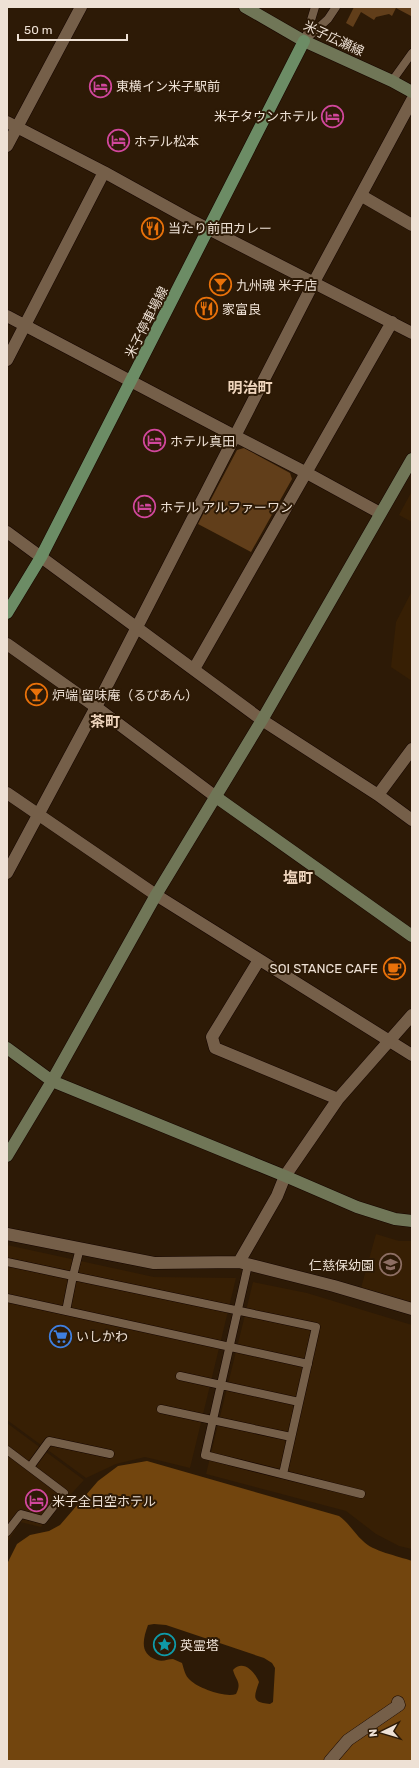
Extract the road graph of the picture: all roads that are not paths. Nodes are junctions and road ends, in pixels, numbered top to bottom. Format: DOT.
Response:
graph roads {
  1 [pos="81,7"];
  2 [pos="245,7"];
  3 [pos="315,7"];
  4 [pos="336,7"];
  5 [pos="304,41"];
  6 [pos="412,53"];
  7 [pos="392,81"];
  8 [pos="412,92"];
  9 [pos="412,100"];
  10 [pos="12,124"];
  11 [pos="7,146"];
  12 [pos="104,172"];
  13 [pos="362,196"];
  14 [pos="412,225"];
  15 [pos="209,229"];
  16 [pos="314,282"];
  17 [pos="7,316"];
  18 [pos="392,322"];
  19 [pos="25,325"];
  20 [pos="412,333"];
  21 [pos="7,360"];
  22 [pos="131,381"];
  23 [pos="235,436"];
  24 [pos="412,459"];
  25 [pos="305,472"];
  26 [pos="380,512"];
  27 [pos="7,532"];
  28 [pos="41,557"];
  29 [pos="7,613"];
  30 [pos="138,627"];
  31 [pos="7,644"];
  32 [pos="194,669"];
  33 [pos="96,707"];
  34 [pos="262,720"];
  35 [pos="412,749"];
  36 [pos="7,793"];
  37 [pos="378,795"];
  38 [pos="216,797"];
  39 [pos="38,815"];
  40 [pos="412,820"];
  41 [pos="7,873"];
  42 [pos="156,895"];
  43 [pos="412,936"];
  44 [pos="259,960"];
  45 [pos="412,1015"];
  46 [pos="390,1040"];
  47 [pos="7,1048"];
  48 [pos="412,1055"];
  49 [pos="52,1081"];
  50 [pos="338,1099"];
  51 [pos="7,1156"];
  52 [pos="285,1176"];
  53 [pos="412,1221"];
  54 [pos="7,1234"];
  55 [pos="80,1248"];
  56 [pos="7,1262"];
  57 [pos="244,1264"];
  58 [pos="73,1276"];
  59 [pos="7,1298"];
  60 [pos="412,1309"];
  61 [pos="238,1310"];
  62 [pos="66,1311"];
  63 [pos="230,1347"];
  64 [pos="308,1364"];
  65 [pos="180,1376"];
  66 [pos="221,1385"];
  67 [pos="299,1402"];
  68 [pos="161,1409"];
  69 [pos="213,1420"];
  70 [pos="292,1437"];
  71 [pos="7,1450"];
  72 [pos="110,1454"];
  73 [pos="30,1467"];
  74 [pos="283,1474"];
  75 [pos="361,1494"];
  76 [pos="7,1532"];
  77 [pos="398,1702"];
  78 [pos="330,1761"];
  1 -- 10 [label="street"];
  2 -- 5 [label="street, 米子広瀬線"];
  3 -- 5 [label="lane"];
  4 -- 5 [label="lane"];
  5 -- 7 [label="street, 米子広瀬線"];
  5 -- 15 [label="main road, 米子停車場線"];
  6 -- 7 [label="lane"];
  7 -- 8 [label="street, 米子広瀬線"];
  9 -- 13 [label="street"];
  10 -- 11 [label="street"];
  10 -- 12 [label="street"];
  12 -- 15 [label="street"];
  12 -- 19 [label="street"];
  13 -- 14 [label="street"];
  13 -- 16 [label="street"];
  15 -- 16 [label="street"];
  15 -- 22 [label="main road, 米子停車場線"];
  16 -- 18 [label="street"];
  16 -- 23 [label="street"];
  17 -- 19 [label="street"];
  18 -- 20 [label="street"];
  18 -- 25 [label="street"];
  19 -- 21 [label="street"];
  19 -- 22 [label="street"];
  22 -- 23 [label="street"];
  22 -- 28 [label="main road, 米子停車場線"];
  23 -- 25 [label="street"];
  23 -- 30 [label="street"];
  24 -- 26 [label="street"];
  25 -- 26 [label="street"];
  25 -- 32 [label="street"];
  26 -- 34 [label="street"];
  27 -- 28 [label="street"];
  28 -- 29 [label="main road, 米子停車場線"];
  28 -- 30 [label="street"];
  30 -- 32 [label="street"];
  30 -- 33 [label="street"];
  31 -- 33 [label="street"];
  32 -- 34 [label="street"];
  33 -- 38 [label="street"];
  33 -- 39 [label="street"];
  34 -- 37 [label="street"];
  34 -- 38 [label="street"];
  35 -- 37 [label="street"];
  36 -- 39 [label="street"];
  37 -- 40 [label="street"];
  38 -- 42 [label="street"];
  38 -- 43 [label="street"];
  39 -- 41 [label="street"];
  39 -- 42 [label="street"];
  42 -- 44 [label="street"];
  42 -- 49 [label="street"];
  44 -- 46 [label="street"];
  44 -- 50 [label="street"];
  45 -- 46 [label="street"];
  46 -- 48 [label="street"];
  46 -- 50 [label="street"];
  47 -- 49 [label="street"];
  49 -- 51 [label="street"];
  49 -- 52 [label="street"];
  50 -- 52 [label="street"];
  52 -- 53 [label="street"];
  52 -- 57 [label="street"];
  54 -- 55 [label="street"];
  55 -- 57 [label="street"];
  55 -- 58 [label="lane"];
  56 -- 58 [label="lane"];
  57 -- 60 [label="street"];
  57 -- 61 [label="lane"];
  58 -- 61 [label="lane"];
  58 -- 62 [label="lane"];
  59 -- 62 [label="lane"];
  61 -- 63 [label="lane"];
  61 -- 64 [label="lane"];
  62 -- 63 [label="lane"];
  63 -- 64 [label="lane"];
  63 -- 66 [label="lane"];
  64 -- 67 [label="lane"];
  65 -- 66 [label="lane"];
  66 -- 67 [label="lane"];
  66 -- 69 [label="lane"];
  67 -- 70 [label="lane"];
  68 -- 69 [label="lane"];
  69 -- 70 [label="lane"];
  69 -- 74 [label="lane"];
  70 -- 74 [label="lane"];
  71 -- 73 [label="lane"];
  72 -- 73 [label="lane"];
  73 -- 76 [label="lane"];
  74 -- 75 [label="lane"];
  77 -- 78 [label="street"];
}
